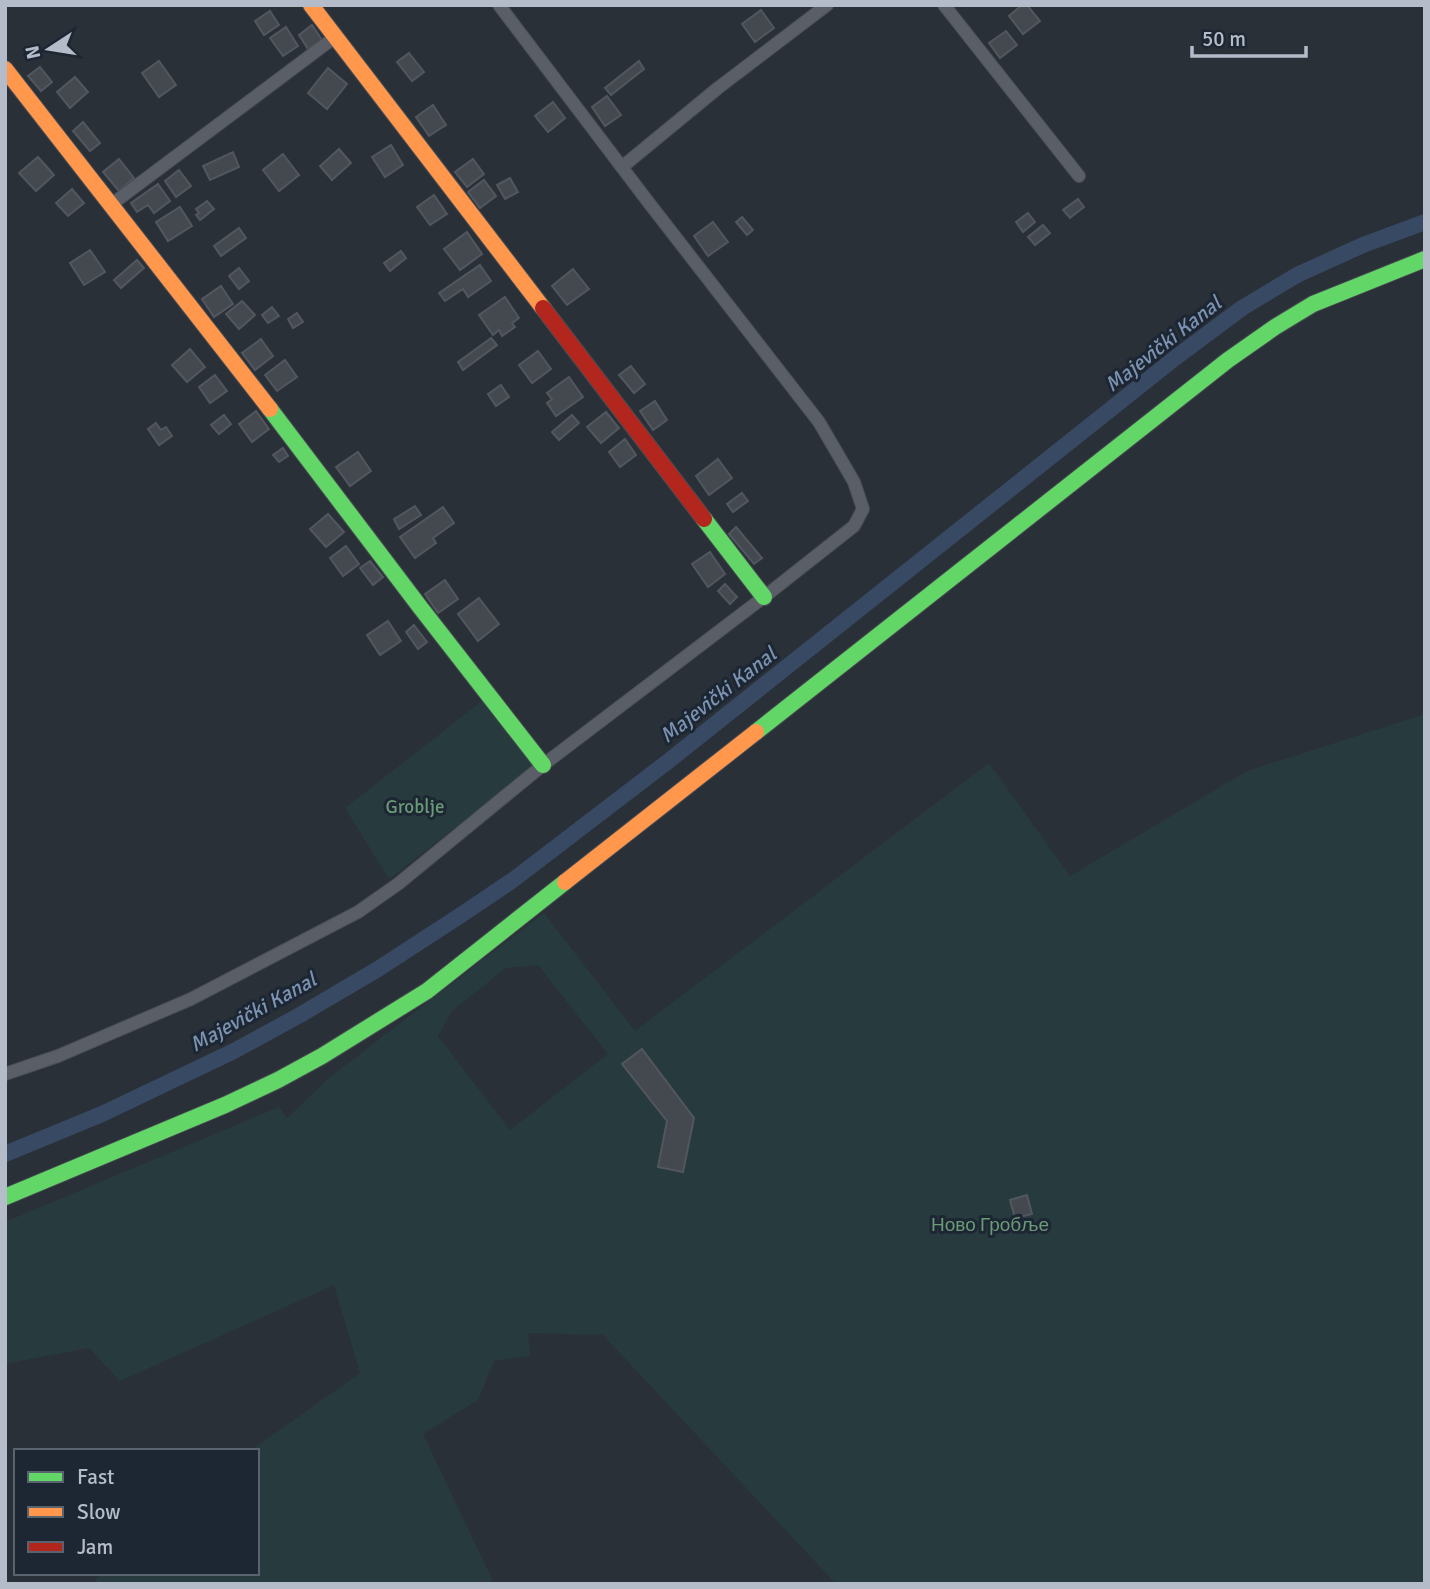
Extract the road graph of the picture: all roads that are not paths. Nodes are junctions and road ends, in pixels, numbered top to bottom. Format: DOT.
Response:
graph roads {
  1 [pos="311,5"];
  2 [pos="499,5"];
  3 [pos="827,5"];
  4 [pos="944,5"];
  5 [pos="335,37"];
  6 [pos="5,69"];
  7 [pos="622,167"];
  8 [pos="1079,176"];
  9 [pos="112,204"];
  10 [pos="1425,259"];
  11 [pos="764,597"];
  12 [pos="543,765"];
  13 [pos="5,1074"];
  14 [pos="5,1197"];
  1 -- 5 [label="street"];
  2 -- 7 [label="street"];
  3 -- 7 [label="street"];
  4 -- 8 [label="street"];
  5 -- 9 [label="street"];
  5 -- 11 [label="street"];
  6 -- 9 [label="street"];
  7 -- 11 [label="street"];
  9 -- 12 [label="street"];
  10 -- 14 [label="street"];
  11 -- 12 [label="street"];
  12 -- 13 [label="street"];
}
